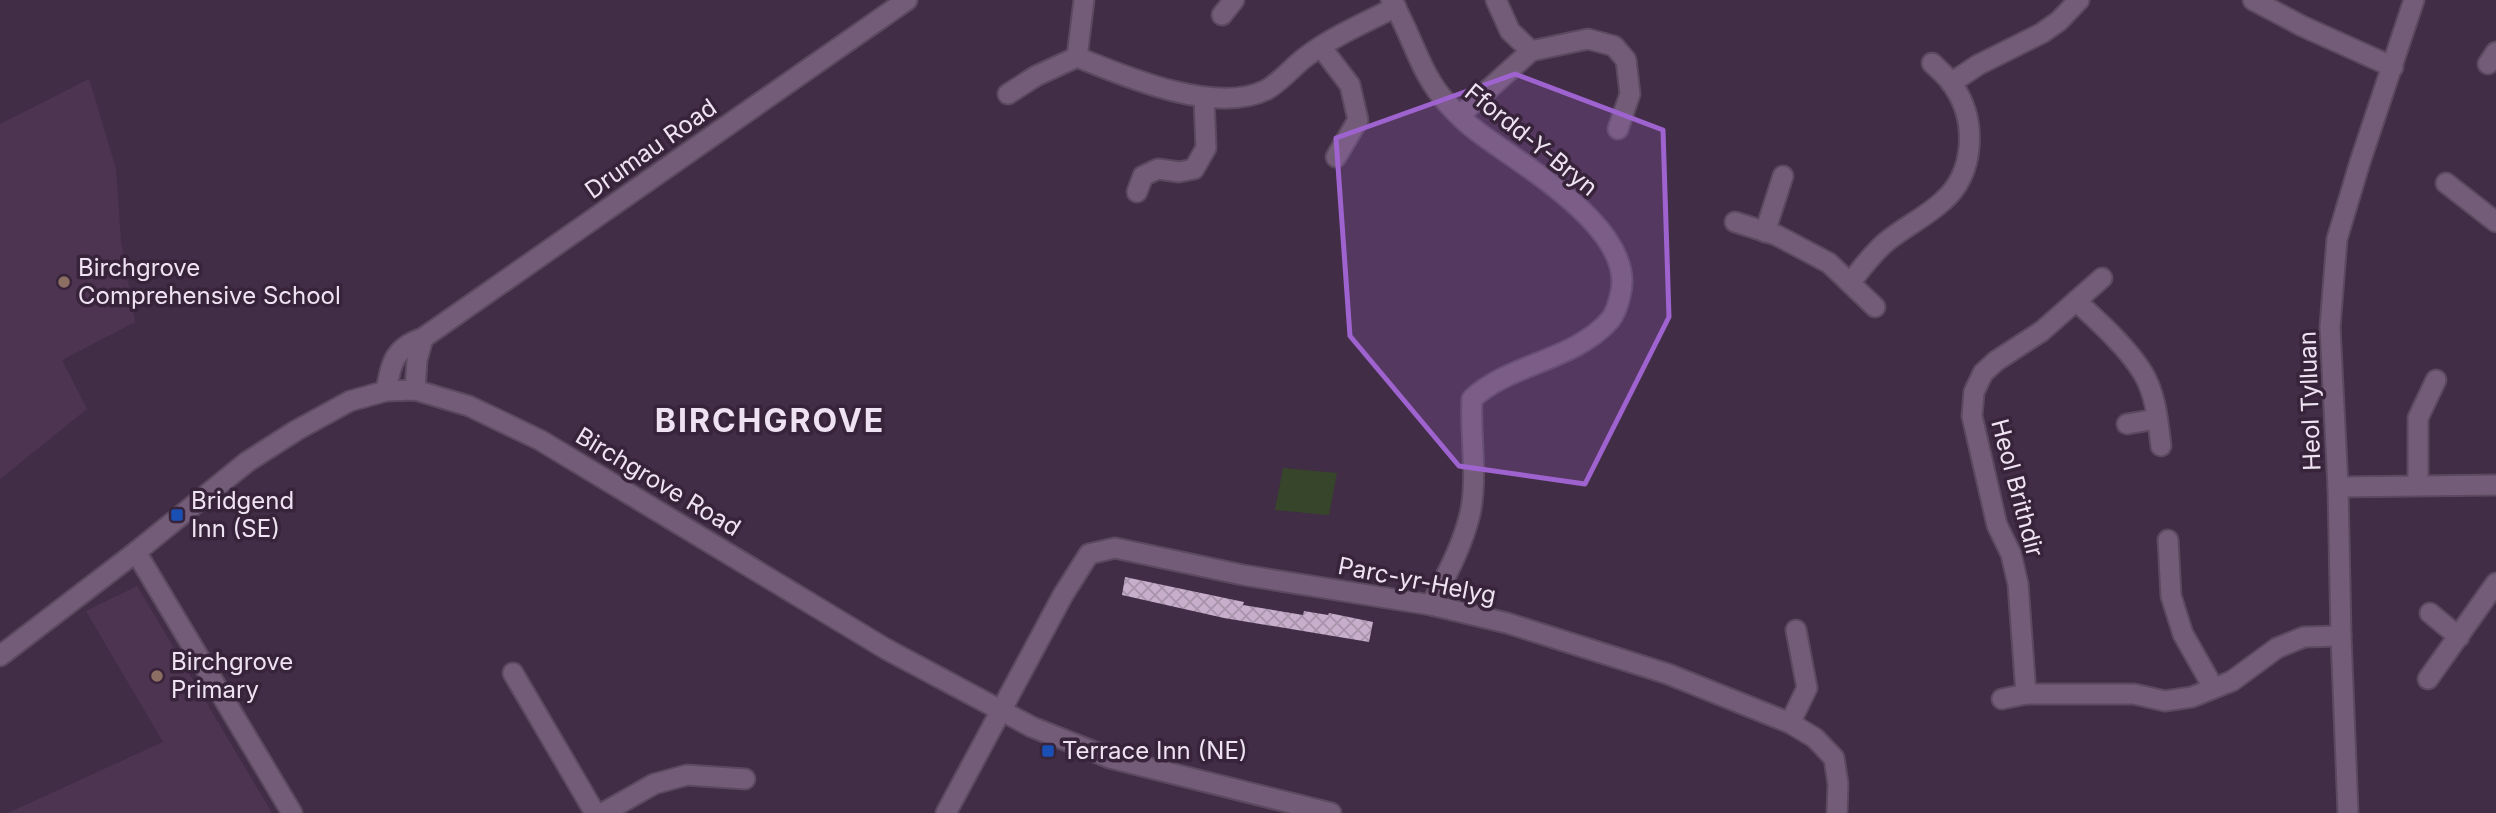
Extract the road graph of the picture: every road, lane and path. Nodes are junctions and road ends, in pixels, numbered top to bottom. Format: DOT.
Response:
graph roads {
  1 [pos="907,0"];
  2 [pos="1084,0"];
  3 [pos="1496,0"];
  4 [pos="2079,0"];
  5 [pos="2253,0"];
  6 [pos="2414,0"];
  7 [pos="1393,4"];
  8 [pos="1321,47"];
  9 [pos="1531,51"];
  10 [pos="1077,57"];
  11 [pos="1932,63"];
  12 [pos="2393,67"];
  13 [pos="1951,83"];
  14 [pos="1008,94"];
  15 [pos="1204,99"];
  16 [pos="1460,116"];
  17 [pos="1618,129"];
  18 [pos="1336,157"];
  19 [pos="1783,176"];
  20 [pos="2446,183"];
  21 [pos="1137,192"];
  22 [pos="1735,222"];
  23 [pos="2496,222"];
  24 [pos="1765,232"];
  25 [pos="2102,278"];
  26 [pos="1850,283"];
  27 [pos="2076,301"];
  28 [pos="1875,307"];
  29 [pos="423,338"];
  30 [pos="2436,380"];
  31 [pos="415,390"];
  32 [pos="386,391"];
  33 [pos="2157,419"];
  34 [pos="2127,424"];
  35 [pos="2161,446"];
  36 [pos="2418,485"];
  37 [pos="2496,485"];
  38 [pos="2338,487"];
  39 [pos="2168,540"];
  40 [pos="136,552"];
  41 [pos="2496,583"];
  42 [pos="1431,605"];
  43 [pos="2430,613"];
  44 [pos="1796,630"];
  45 [pos="2340,636"];
  46 [pos="2459,637"];
  47 [pos="0,656"];
  48 [pos="513,673"];
  49 [pos="2428,679"];
  50 [pos="2213,687"];
  51 [pos="2026,694"];
  52 [pos="2002,699"];
  53 [pos="1002,710"];
  54 [pos="1790,723"];
  55 [pos="745,779"];
  56 [pos="292,813"];
  57 [pos="595,813"];
  58 [pos="603,813"];
  59 [pos="946,813"];
  60 [pos="1331,813"];
  61 [pos="1837,813"];
  62 [pos="2348,813"];
  1 -- 29 [label="street, Drumau Road"];
  2 -- 10 [label="street"];
  3 -- 9 [label="street"];
  4 -- 13 [label="street"];
  5 -- 12 [label="street"];
  6 -- 12 [label="street, Heol Tylluan"];
  7 -- 8 [label="street"];
  7 -- 16 [label="street, Ffordd-Y-Bryn"];
  8 -- 15 [label="street"];
  8 -- 18 [label="street"];
  9 -- 16 [label="street"];
  9 -- 17 [label="street"];
  10 -- 14 [label="street"];
  10 -- 15 [label="street"];
  11 -- 13 [label="street"];
  12 -- 38 [label="street, Heol Tylluan"];
  13 -- 26 [label="street"];
  15 -- 21 [label="street"];
  16 -- 42 [label="street, Ffordd-Y-Bryn"];
  19 -- 24 [label="street"];
  20 -- 23 [label="street"];
  22 -- 24 [label="street"];
  24 -- 26 [label="street"];
  25 -- 27 [label="street, Heol Brithdir"];
  26 -- 28 [label="street"];
  27 -- 33 [label="street"];
  27 -- 51 [label="street, Heol Brithdir"];
  29 -- 31 [label="street"];
  29 -- 32 [label="street, Drumau Road"];
  30 -- 36 [label="street"];
  31 -- 32 [label="street, Birchgrove Road"];
  31 -- 53 [label="street, Birchgrove Road"];
  32 -- 40 [label="street, Birchgrove Road"];
  33 -- 34 [label="street"];
  33 -- 35 [label="street"];
  36 -- 37 [label="street"];
  36 -- 38 [label="street"];
  38 -- 45 [label="street, Heol Tylluan"];
  39 -- 50 [label="street"];
  40 -- 47 [label="street, Birchgrove Road"];
  40 -- 56 [label="street"];
  41 -- 46 [label="street"];
  42 -- 53 [label="street, Parc-yr-Helyg"];
  42 -- 54 [label="street, Parc-yr-Helyg"];
  43 -- 46 [label="street"];
  44 -- 54 [label="street"];
  45 -- 50 [label="street"];
  45 -- 62 [label="street, Heol Tylluan"];
  46 -- 49 [label="street"];
  48 -- 57 [label="street"];
  50 -- 51 [label="street"];
  51 -- 52 [label="street"];
  53 -- 59 [label="street, Parc-yr-Helyg"];
  53 -- 60 [label="street, Birchgrove Road"];
  54 -- 61 [label="street, Parc-yr-Helyg"];
  55 -- 58 [label="street"];
}
